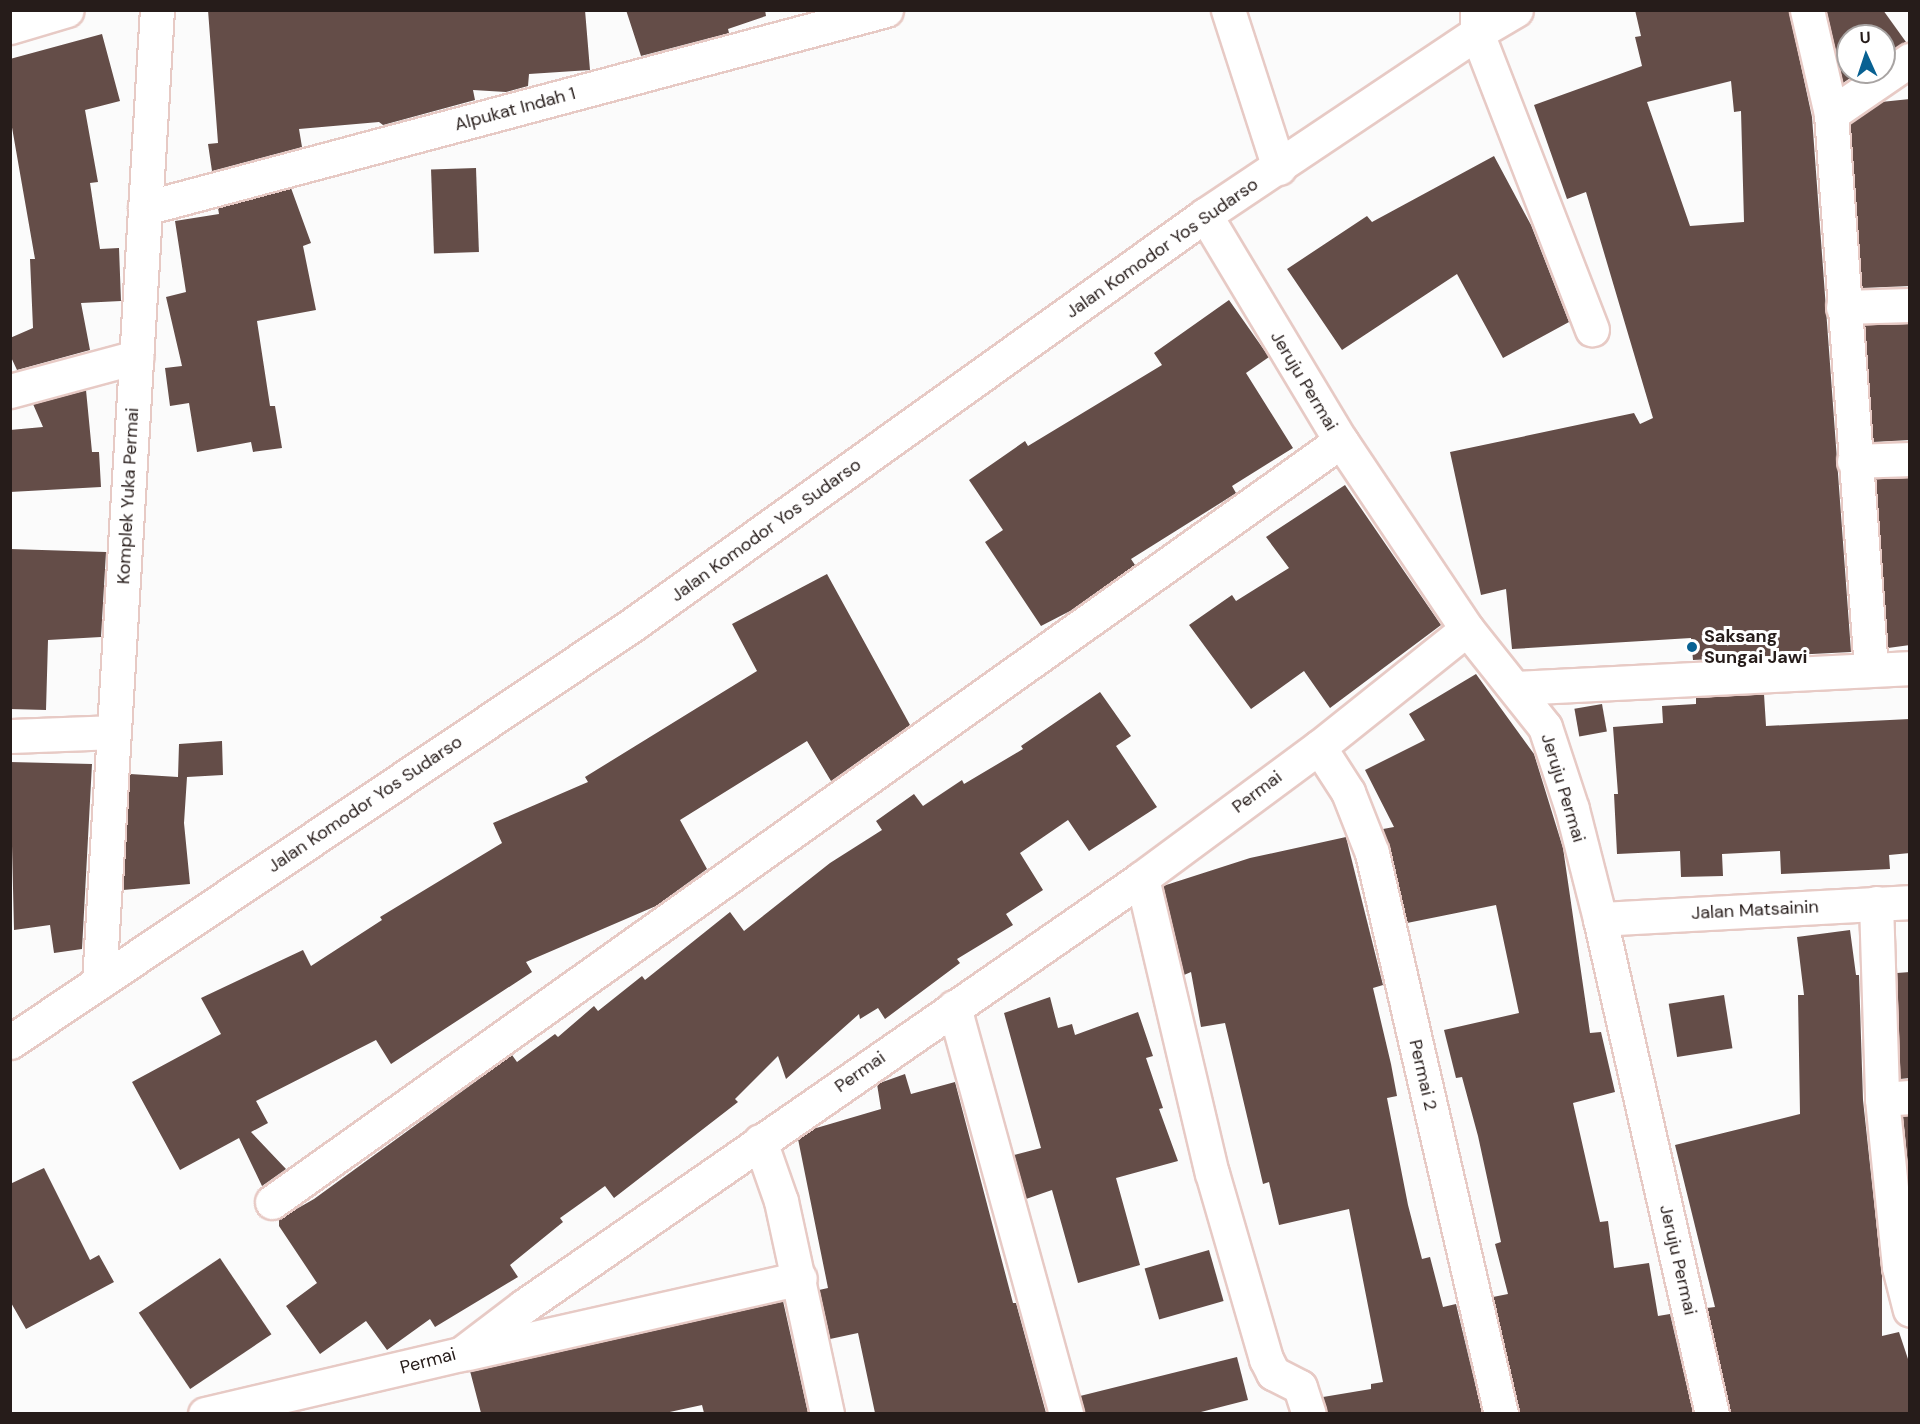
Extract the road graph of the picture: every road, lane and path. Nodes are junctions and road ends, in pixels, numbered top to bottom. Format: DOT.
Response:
graph roads {
  1 [pos="67,10"];
  2 [pos="157,10"];
  3 [pos="886,10"];
  4 [pos="1228,10"];
  5 [pos="1516,10"];
  6 [pos="1807,10"];
  7 [pos="1477,22"];
  8 [pos="10,27"];
  9 [pos="1910,60"];
  10 [pos="1831,114"];
  11 [pos="1279,168"];
  12 [pos="145,208"];
  13 [pos="1205,215"];
  14 [pos="1910,305"];
  15 [pos="1843,307"];
  16 [pos="1592,330"];
  17 [pos="136,357"];
  18 [pos="10,391"];
  19 [pos="1341,441"];
  20 [pos="1910,459"];
  21 [pos="1854,461"];
  22 [pos="1467,629"];
  23 [pos="1910,668"];
  24 [pos="1871,669"];
  25 [pos="1517,688"];
  26 [pos="113,732"];
  27 [pos="10,736"];
  28 [pos="1319,747"];
  29 [pos="1142,878"];
  30 [pos="1910,902"];
  31 [pos="1876,903"];
  32 [pos="1600,918"];
  33 [pos="99,982"];
  34 [pos="954,1007"];
  35 [pos="10,1042"];
  36 [pos="1896,1098"];
  37 [pos="760,1141"];
  38 [pos="272,1202"];
  39 [pos="1904,1267"];
  40 [pos="800,1278"];
  41 [pos="1910,1311"];
  42 [pos="461,1354"];
  43 [pos="205,1413"];
  44 [pos="827,1413"];
  45 [pos="1066,1413"];
  46 [pos="1309,1413"];
  47 [pos="1501,1413"];
  48 [pos="1713,1413"];
  1 -- 8 [label="street"];
  2 -- 12 [label="street, Komplek Yuka Permai"];
  3 -- 12 [label="street, Alpukat Indah 1"];
  4 -- 11 [label="street"];
  5 -- 7 [label="street, Jalan Komodor Yos Sudarso"];
  6 -- 10 [label="street"];
  7 -- 11 [label="street, Jalan Komodor Yos Sudarso"];
  7 -- 16 [label="street"];
  9 -- 10 [label="street"];
  10 -- 15 [label="street"];
  11 -- 13 [label="street, Jalan Komodor Yos Sudarso"];
  12 -- 17 [label="street, Komplek Yuka Permai"];
  13 -- 19 [label="street, Jeruju Permai"];
  13 -- 33 [label="street, Jalan Komodor Yos Sudarso"];
  14 -- 15 [label="street"];
  15 -- 21 [label="street"];
  17 -- 18 [label="street"];
  17 -- 26 [label="street, Komplek Yuka Permai"];
  19 -- 22 [label="street, Jeruju Permai"];
  19 -- 38 [label="street"];
  20 -- 21 [label="street"];
  21 -- 24 [label="street"];
  22 -- 25 [label="street, Jeruju Permai"];
  22 -- 28 [label="street, Permai"];
  23 -- 24 [label="street"];
  24 -- 25 [label="street"];
  25 -- 32 [label="street, Jeruju Permai"];
  26 -- 27 [label="street"];
  26 -- 33 [label="street, Komplek Yuka Permai"];
  28 -- 29 [label="street, Permai"];
  28 -- 47 [label="street, Permai 2"];
  29 -- 34 [label="street, Permai"];
  29 -- 46 [label="street"];
  30 -- 31 [label="street, Jalan Matsainin"];
  31 -- 32 [label="street, Jalan Matsainin"];
  31 -- 36 [label="street"];
  32 -- 48 [label="street, Jeruju Permai"];
  33 -- 35 [label="street, Jalan Komodor Yos Sudarso"];
  34 -- 37 [label="street, Permai"];
  34 -- 45 [label="street"];
  36 -- 39 [label="street"];
  37 -- 40 [label="street"];
  37 -- 42 [label="street, Permai"];
  39 -- 41 [label="street"];
  40 -- 42 [label="street"];
  40 -- 44 [label="street"];
  42 -- 43 [label="street, Permai"];
}
